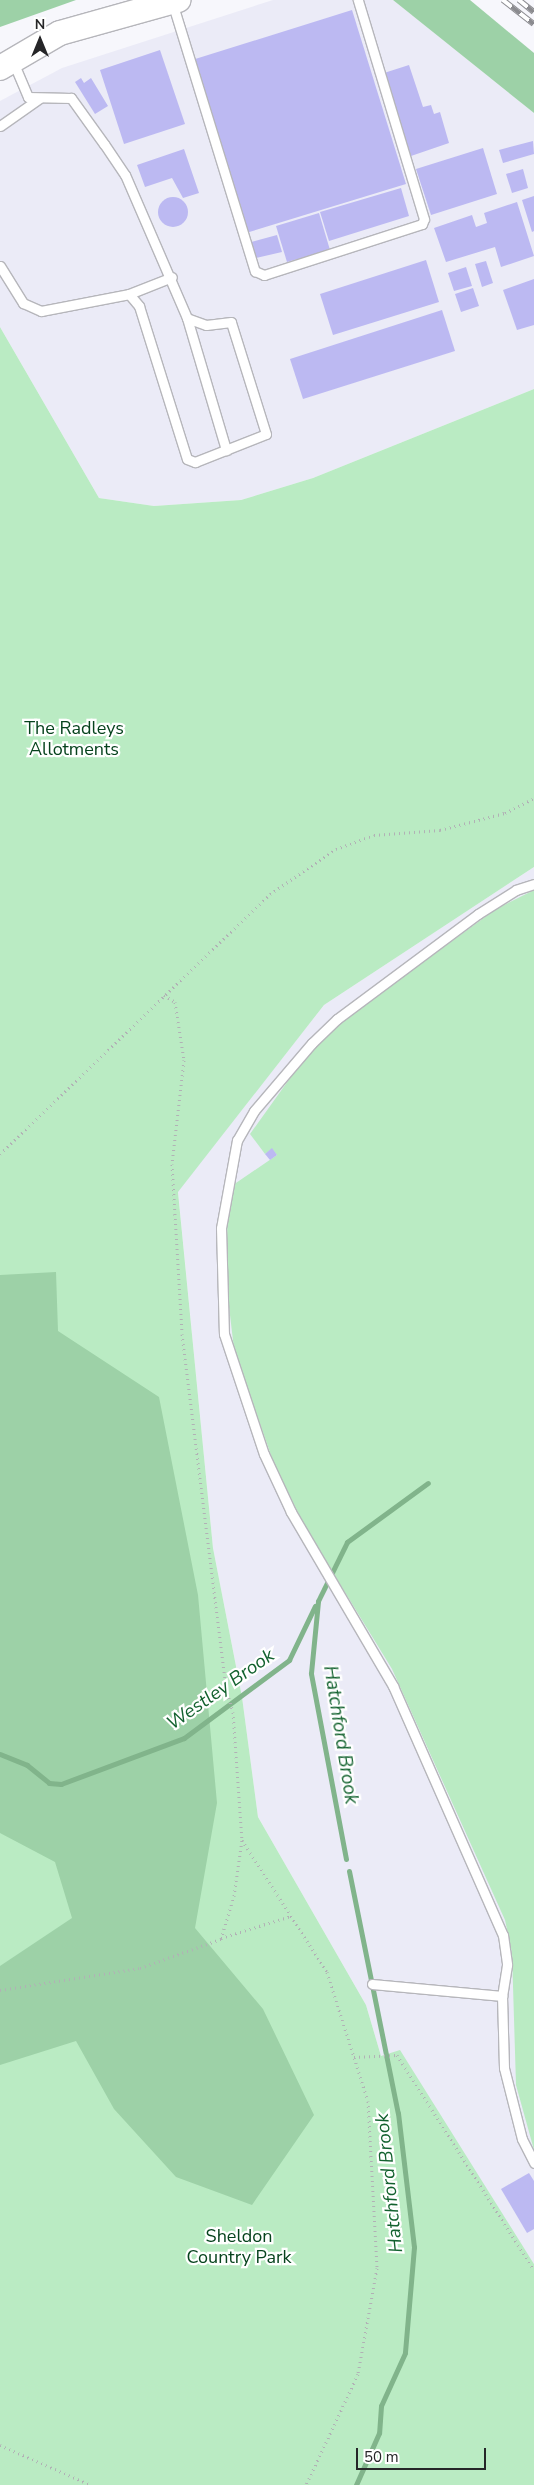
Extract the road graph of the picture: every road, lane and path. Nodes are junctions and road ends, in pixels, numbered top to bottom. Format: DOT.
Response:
graph roads {
  1 [pos="358,0"];
  2 [pos="175,1"];
  3 [pos="6,65"];
  4 [pos="40,98"];
  5 [pos="0,126"];
  6 [pos="0,266"];
  7 [pos="172,277"];
  8 [pos="129,294"];
  9 [pos="187,318"];
  10 [pos="226,450"];
  11 [pos="534,798"];
  12 [pos="534,884"];
  13 [pos="164,995"];
  14 [pos="0,1154"];
  15 [pos="242,1840"];
  16 [pos="291,1916"];
  17 [pos="221,1939"];
  18 [pos="372,1984"];
  19 [pos="0,1990"];
  20 [pos="502,1996"];
  21 [pos="354,2057"];
  22 [pos="534,2163"];
  23 [pos="534,2270"];
  24 [pos="0,2445"];
  25 [pos="91,2485"];
  26 [pos="306,2485"];
  1 -- 2 [label="lane"];
  2 -- 3 [label="street"];
  3 -- 4 [label="lane"];
  4 -- 5 [label="lane"];
  4 -- 7 [label="lane"];
  6 -- 8 [label="lane"];
  7 -- 8 [label="lane"];
  7 -- 9 [label="lane"];
  8 -- 10 [label="lane"];
  9 -- 10 [label="lane"];
  9 -- 10 [label="lane"];
  11 -- 13 [label="path"];
  12 -- 20 [label="lane"];
  13 -- 14 [label="path"];
  13 -- 15 [label="path"];
  15 -- 16 [label="path"];
  15 -- 17 [label="path"];
  16 -- 17 [label="path"];
  16 -- 21 [label="path"];
  17 -- 19 [label="path"];
  18 -- 20 [label="lane"];
  20 -- 22 [label="lane"];
  21 -- 23 [label="path"];
  21 -- 26 [label="path"];
  24 -- 25 [label="path"];
}
